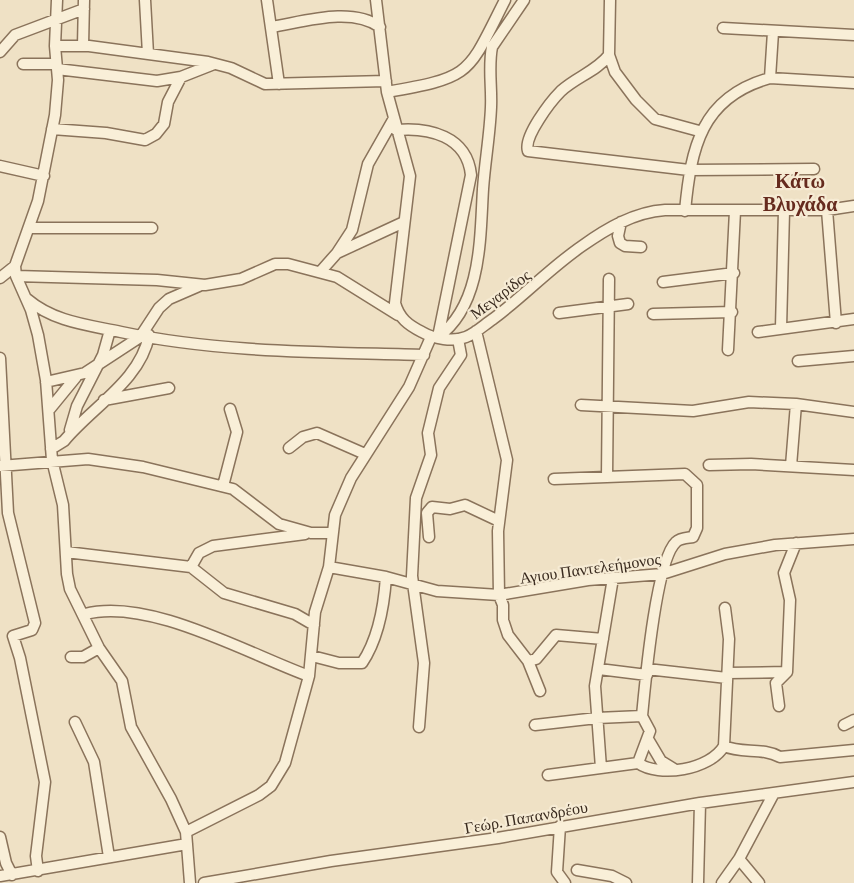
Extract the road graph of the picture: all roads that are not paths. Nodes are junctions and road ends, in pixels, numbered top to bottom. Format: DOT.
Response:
graph roads {
  1 [pos="57,0"];
  2 [pos="145,0"];
  3 [pos="267,0"];
  4 [pos="376,0"];
  5 [pos="505,0"];
  6 [pos="524,0"];
  7 [pos="610,0"];
  8 [pos="84,4"];
  9 [pos="57,18"];
  10 [pos="270,27"];
  11 [pos="380,27"];
  12 [pos="723,28"];
  13 [pos="773,32"];
  14 [pos="854,34"];
  15 [pos="55,46"];
  16 [pos="83,46"];
  17 [pos="0,52"];
  18 [pos="148,54"];
  19 [pos="609,55"];
  20 [pos="23,64"];
  21 [pos="215,64"];
  22 [pos="57,67"];
  23 [pos="181,77"];
  24 [pos="770,78"];
  25 [pos="854,83"];
  26 [pos="279,84"];
  27 [pos="387,86"];
  28 [pos="395,125"];
  29 [pos="52,129"];
  30 [pos="699,131"];
  31 [pos="0,166"];
  32 [pos="814,169"];
  33 [pos="689,170"];
  34 [pos="44,176"];
  35 [pos="854,206"];
  36 [pos="827,210"];
  37 [pos="735,211"];
  38 [pos="784,211"];
  39 [pos="685,212"];
  40 [pos="404,222"];
  41 [pos="621,222"];
  42 [pos="30,228"];
  43 [pos="152,228"];
  44 [pos="641,247"];
  45 [pos="337,253"];
  46 [pos="16,271"];
  47 [pos="321,271"];
  48 [pos="734,273"];
  49 [pos="0,278"];
  50 [pos="609,279"];
  51 [pos="663,282"];
  52 [pos="205,285"];
  53 [pos="25,297"];
  54 [pos="628,304"];
  55 [pos="610,307"];
  56 [pos="732,312"];
  57 [pos="559,313"];
  58 [pos="653,314"];
  59 [pos="398,315"];
  60 [pos="854,320"];
  61 [pos="836,323"];
  62 [pos="782,328"];
  63 [pos="110,330"];
  64 [pos="476,332"];
  65 [pos="758,332"];
  66 [pos="434,337"];
  67 [pos="144,338"];
  68 [pos="458,339"];
  69 [pos="728,350"];
  70 [pos="423,355"];
  71 [pos="854,356"];
  72 [pos="0,358"];
  73 [pos="798,361"];
  74 [pos="95,366"];
  75 [pos="78,375"];
  76 [pos="46,382"];
  77 [pos="169,388"];
  78 [pos="102,400"];
  79 [pos="796,404"];
  80 [pos="582,405"];
  81 [pos="608,406"];
  82 [pos="230,409"];
  83 [pos="49,410"];
  84 [pos="854,412"];
  85 [pos="68,435"];
  86 [pos="289,448"];
  87 [pos="365,454"];
  88 [pos="52,455"];
  89 [pos="709,465"];
  90 [pos="2,466"];
  91 [pos="792,466"];
  92 [pos="854,470"];
  93 [pos="607,477"];
  94 [pos="554,478"];
  95 [pos="223,486"];
  96 [pos="499,521"];
  97 [pos="311,533"];
  98 [pos="331,533"];
  99 [pos="429,537"];
  100 [pos="854,539"];
  101 [pos="796,543"];
  102 [pos="329,548"];
  103 [pos="66,552"];
  104 [pos="191,567"];
  105 [pos="329,567"];
  106 [pos="662,574"];
  107 [pos="386,577"];
  108 [pos="613,578"];
  109 [pos="414,584"];
  110 [pos="499,594"];
  111 [pos="725,608"];
  112 [pos="85,614"];
  113 [pos="314,625"];
  114 [pos="603,639"];
  115 [pos="99,648"];
  116 [pos="312,656"];
  117 [pos="71,657"];
  118 [pos="528,661"];
  119 [pos="599,669"];
  120 [pos="647,672"];
  121 [pos="787,672"];
  122 [pos="309,676"];
  123 [pos="727,676"];
  124 [pos="540,690"];
  125 [pos="779,706"];
  126 [pos="642,716"];
  127 [pos="597,718"];
  128 [pos="75,722"];
  129 [pos="535,725"];
  130 [pos="419,727"];
  131 [pos="648,739"];
  132 [pos="724,746"];
  133 [pos="854,750"];
  134 [pos="638,763"];
  135 [pos="601,768"];
  136 [pos="674,769"];
  137 [pos="548,775"];
  138 [pos="854,782"];
  139 [pos="773,795"];
  140 [pos="700,803"];
  141 [pos="560,826"];
  142 [pos="186,832"];
  143 [pos="0,837"];
  144 [pos="187,844"];
  145 [pos="109,857"];
  146 [pos="739,860"];
  147 [pos="577,870"];
  148 [pos="12,875"];
  149 [pos="34,875"];
  150 [pos="0,876"];
  151 [pos="561,881"];
  152 [pos="190,883"];
  153 [pos="204,883"];
  154 [pos="626,883"];
  155 [pos="698,883"];
  156 [pos="722,883"];
  157 [pos="759,883"];
  1 -- 9 [label="street"];
  2 -- 18 [label="street"];
  3 -- 10 [label="street"];
  4 -- 11 [label="street"];
  5 -- 27 [label="street"];
  6 -- 66 [label="street"];
  7 -- 19 [label="street"];
  8 -- 9 [label="street"];
  8 -- 16 [label="street"];
  9 -- 15 [label="street"];
  9 -- 17 [label="street"];
  10 -- 11 [label="street"];
  10 -- 26 [label="street"];
  11 -- 27 [label="street"];
  12 -- 13 [label="street"];
  13 -- 14 [label="street"];
  13 -- 24 [label="street"];
  15 -- 16 [label="street"];
  15 -- 22 [label="street"];
  16 -- 18 [label="street"];
  18 -- 21 [label="street"];
  19 -- 30 [label="street"];
  19 -- 33 [label="street"];
  20 -- 22 [label="street"];
  21 -- 23 [label="street"];
  21 -- 26 [label="street"];
  22 -- 23 [label="street"];
  22 -- 29 [label="street"];
  23 -- 29 [label="street"];
  24 -- 25 [label="street"];
  24 -- 30 [label="street"];
  26 -- 27 [label="street"];
  27 -- 28 [label="street"];
  28 -- 40 [label="street"];
  28 -- 45 [label="street"];
  28 -- 66 [label="street"];
  29 -- 34 [label="street"];
  30 -- 33 [label="street"];
  31 -- 34 [label="street"];
  32 -- 33 [label="street"];
  33 -- 39 [label="street"];
  34 -- 42 [label="street"];
  35 -- 36 [label="street, Μεγαρίδος"];
  36 -- 38 [label="street, Μεγαρίδος"];
  36 -- 61 [label="street"];
  37 -- 38 [label="street, Μεγαρίδος"];
  37 -- 39 [label="street, Μεγαρίδος"];
  37 -- 48 [label="street"];
  38 -- 62 [label="street"];
  39 -- 41 [label="street, Μεγαρίδος"];
  40 -- 45 [label="street"];
  40 -- 59 [label="street"];
  41 -- 44 [label="street"];
  41 -- 64 [label="street, Μεγαρίδος"];
  42 -- 43 [label="street"];
  42 -- 46 [label="street"];
  45 -- 47 [label="street"];
  46 -- 49 [label="street"];
  46 -- 52 [label="street"];
  46 -- 53 [label="street"];
  47 -- 52 [label="street, Μεγαρίδος"];
  47 -- 59 [label="street, Μεγαρίδος"];
  48 -- 51 [label="street"];
  48 -- 56 [label="street"];
  50 -- 55 [label="street"];
  52 -- 67 [label="street"];
  53 -- 63 [label="street"];
  53 -- 76 [label="street"];
  54 -- 55 [label="street"];
  55 -- 57 [label="street"];
  55 -- 81 [label="street"];
  56 -- 58 [label="street"];
  56 -- 69 [label="street"];
  59 -- 66 [label="street, Μεγαρίδος"];
  60 -- 61 [label="street"];
  61 -- 62 [label="street"];
  62 -- 65 [label="street"];
  63 -- 67 [label="street"];
  63 -- 74 [label="street"];
  64 -- 68 [label="street, Μεγαρίδος"];
  64 -- 96 [label="street"];
  66 -- 68 [label="street, Μεγαρίδος"];
  66 -- 70 [label="street"];
  67 -- 70 [label="street"];
  67 -- 74 [label="street"];
  67 -- 78 [label="street"];
  68 -- 109 [label="street"];
  70 -- 87 [label="street"];
  71 -- 73 [label="street"];
  72 -- 90 [label="street"];
  74 -- 75 [label="street"];
  74 -- 85 [label="street"];
  75 -- 76 [label="street"];
  75 -- 83 [label="street"];
  76 -- 83 [label="street"];
  77 -- 78 [label="street"];
  78 -- 85 [label="street"];
  79 -- 81 [label="street"];
  79 -- 84 [label="street"];
  79 -- 91 [label="street"];
  80 -- 81 [label="street"];
  81 -- 93 [label="street"];
  82 -- 95 [label="street"];
  83 -- 88 [label="street"];
  85 -- 88 [label="street"];
  86 -- 87 [label="street"];
  87 -- 98 [label="street"];
  88 -- 90 [label="street"];
  88 -- 95 [label="street"];
  88 -- 103 [label="street"];
  89 -- 91 [label="street"];
  90 -- 149 [label="street"];
  91 -- 92 [label="street"];
  93 -- 94 [label="street"];
  93 -- 106 [label="street"];
  95 -- 97 [label="street"];
  96 -- 99 [label="street"];
  96 -- 110 [label="street"];
  97 -- 98 [label="street"];
  97 -- 102 [label="street"];
  97 -- 104 [label="street"];
  98 -- 102 [label="street"];
  100 -- 101 [label="street, Αγιου Παντελεήμονος"];
  101 -- 106 [label="street, Αγιου Παντελεήμονος"];
  101 -- 121 [label="street"];
  102 -- 105 [label="street"];
  103 -- 104 [label="street"];
  103 -- 112 [label="street"];
  104 -- 113 [label="street"];
  105 -- 107 [label="street, Αγιου Παντελεήμονος"];
  105 -- 113 [label="street"];
  106 -- 108 [label="street, Αγιου Παντελεήμονος"];
  106 -- 120 [label="street"];
  107 -- 109 [label="street, Αγιου Παντελεήμονος"];
  107 -- 116 [label="street"];
  108 -- 110 [label="street, Αγιου Παντελεήμονος"];
  108 -- 114 [label="street"];
  109 -- 110 [label="street, Αγιου Παντελεήμονος"];
  109 -- 130 [label="street"];
  110 -- 118 [label="street"];
  111 -- 123 [label="street"];
  112 -- 115 [label="street"];
  112 -- 122 [label="street"];
  113 -- 116 [label="street"];
  114 -- 118 [label="street"];
  114 -- 119 [label="street"];
  115 -- 117 [label="street"];
  115 -- 142 [label="street"];
  116 -- 122 [label="street"];
  118 -- 124 [label="street"];
  119 -- 120 [label="street"];
  119 -- 127 [label="street"];
  120 -- 123 [label="street"];
  120 -- 126 [label="street"];
  121 -- 123 [label="street"];
  121 -- 125 [label="street"];
  122 -- 142 [label="street"];
  123 -- 132 [label="street"];
  126 -- 127 [label="street"];
  126 -- 131 [label="street"];
  127 -- 129 [label="street"];
  127 -- 135 [label="street"];
  128 -- 145 [label="street"];
  131 -- 134 [label="street"];
  131 -- 136 [label="street"];
  132 -- 133 [label="street"];
  132 -- 136 [label="street"];
  134 -- 135 [label="street"];
  134 -- 136 [label="street"];
  135 -- 137 [label="street"];
  138 -- 139 [label="street, Γεώρ. Παπανδρέου"];
  139 -- 140 [label="street, Γεώρ. Παπανδρέου"];
  139 -- 146 [label="street"];
  140 -- 141 [label="street, Γεώρ. Παπανδρέου"];
  140 -- 155 [label="street"];
  141 -- 151 [label="street"];
  141 -- 153 [label="street, Γεώρ. Παπανδρέου"];
  142 -- 144 [label="street"];
  143 -- 148 [label="street"];
  144 -- 145 [label="street"];
  144 -- 152 [label="street"];
  145 -- 149 [label="street"];
  146 -- 156 [label="street"];
  146 -- 157 [label="street"];
  147 -- 154 [label="street"];
  148 -- 149 [label="street"];
  148 -- 150 [label="street"];
}
